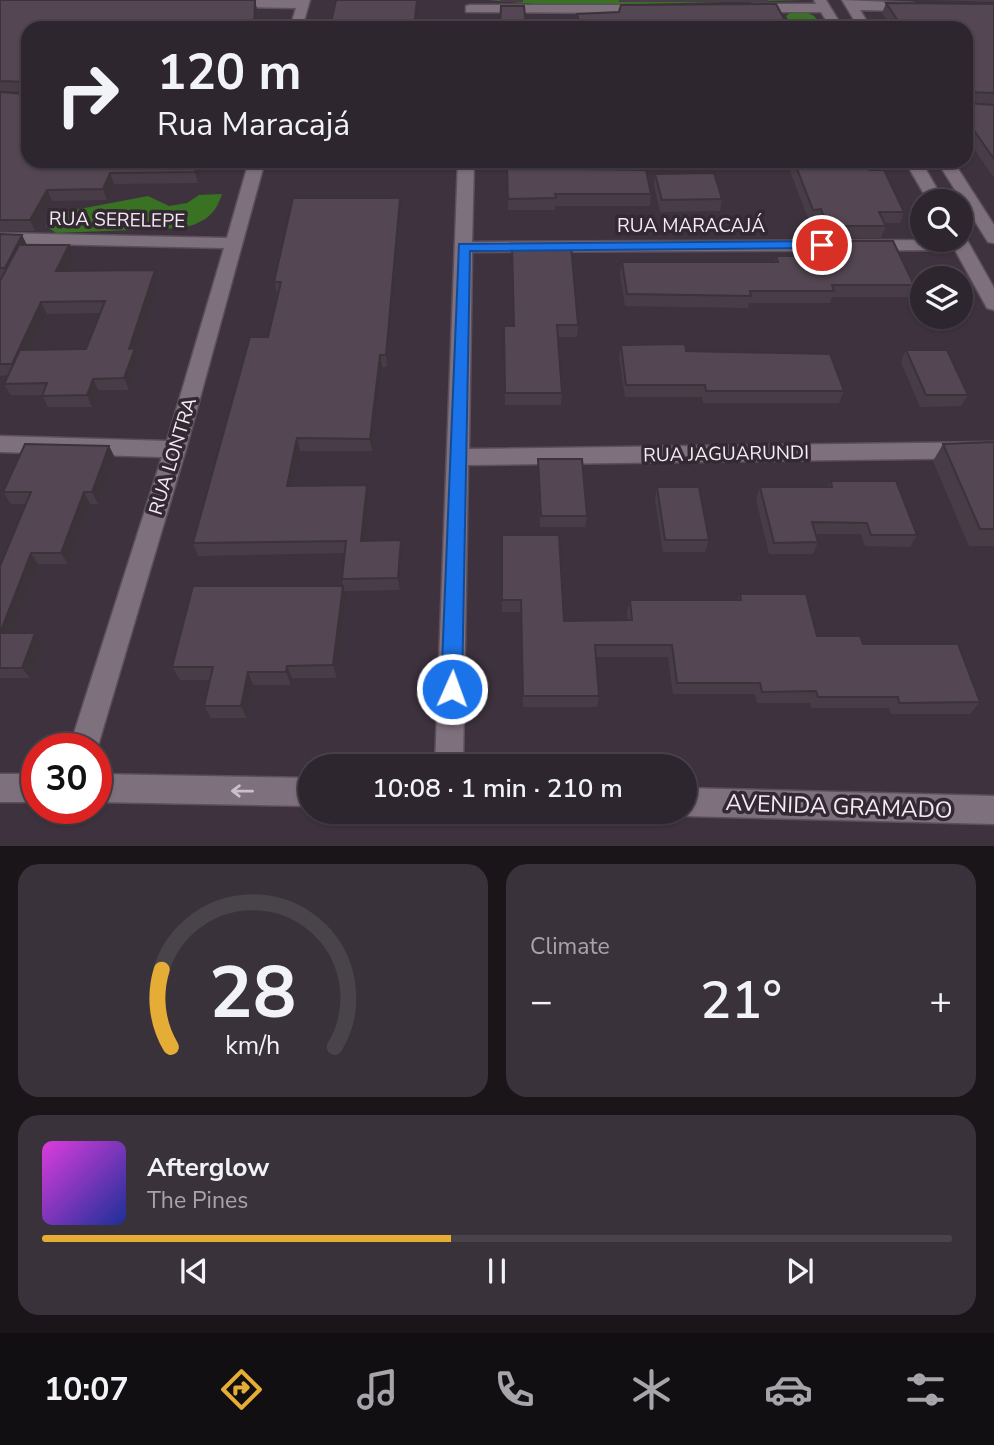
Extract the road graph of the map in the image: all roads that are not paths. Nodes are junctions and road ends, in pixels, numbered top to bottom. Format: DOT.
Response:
graph roads {
  1 [pos="209,2"];
  2 [pos="303,2"];
  3 [pos="850,3"];
  4 [pos="470,4"];
  5 [pos="823,4"];
  6 [pos="929,7"];
  7 [pos="743,8"];
  8 [pos="661,9"];
  9 [pos="298,21"];
  10 [pos="833,21"];
  11 [pos="861,21"];
  12 [pos="255,168"];
  13 [pos="466,168"];
  14 [pos="917,168"];
  15 [pos="949,168"];
  16 [pos="929,189"];
  17 [pos="0,238"];
  18 [pos="994,238"];
  19 [pos="910,242"];
  20 [pos="234,243"];
  21 [pos="463,247"];
  22 [pos="965,252"];
  23 [pos="994,304"];
  24 [pos="0,444"];
  25 [pos="175,449"];
  26 [pos="994,450"];
  27 [pos="458,457"];
  28 [pos="88,733"];
  29 [pos="449,754"];
  30 [pos="0,788"];
  31 [pos="21,788"];
  32 [pos="112,788"];
  33 [pos="298,792"];
  34 [pos="697,802"];
  35 [pos="994,810"];
  1 -- 2 [label="street"];
  2 -- 9 [label="street"];
  3 -- 6 [label="street"];
  3 -- 11 [label="street"];
  4 -- 8 [label="street"];
  5 -- 7 [label="street"];
  5 -- 10 [label="street"];
  12 -- 20 [label="street, RUA LONTRA"];
  13 -- 21 [label="street"];
  14 -- 16 [label="street"];
  15 -- 18 [label="street"];
  17 -- 20 [label="street, RUA SERELEPE"];
  19 -- 21 [label="street, RUA MARACAJÁ"];
  20 -- 25 [label="street, RUA LONTRA"];
  21 -- 27 [label="street"];
  22 -- 23 [label="street"];
  24 -- 25 [label="street"];
  25 -- 28 [label="street, RUA LONTRA"];
  26 -- 27 [label="street, RUA JAGUARUNDI"];
  27 -- 29 [label="street"];
  30 -- 31 [label="street"];
  33 -- 32 [label="street, one-way"];
  34 -- 35 [label="street, AVENIDA GRAMADO"];
}
